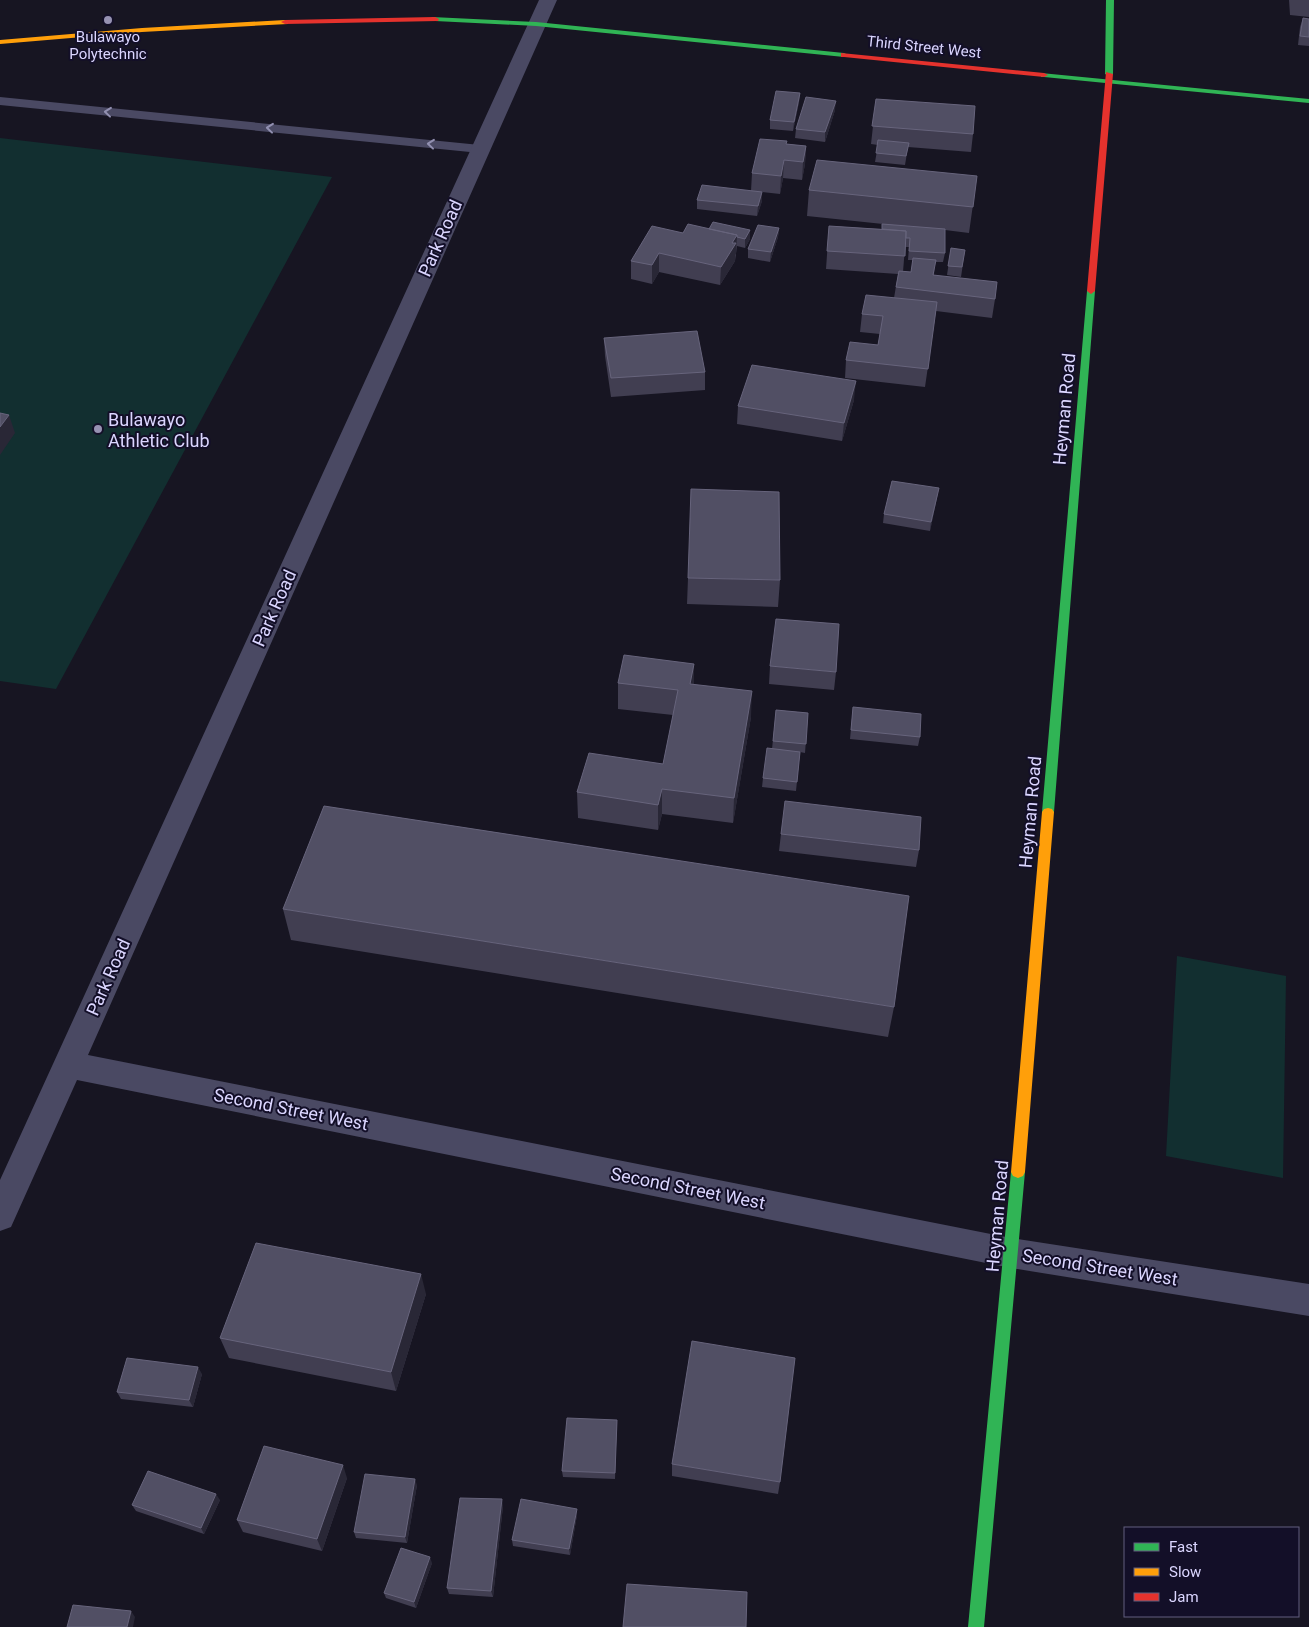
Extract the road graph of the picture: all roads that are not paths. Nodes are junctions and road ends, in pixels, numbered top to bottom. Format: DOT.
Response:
graph roads {
  1 [pos="548,0"];
  2 [pos="1110,0"];
  3 [pos="536,24"];
  4 [pos="0,42"];
  5 [pos="1109,80"];
  6 [pos="0,101"];
  7 [pos="1309,101"];
  8 [pos="480,149"];
  9 [pos="69,1065"];
  10 [pos="0,1216"];
  11 [pos="1011,1252"];
  12 [pos="1309,1300"];
  13 [pos="976,1627"];
  1 -- 3 [label="street, Park Road"];
  2 -- 5 [label="street, Heyman Road"];
  3 -- 4 [label="street, Third Street West"];
  3 -- 5 [label="street, Third Street West"];
  3 -- 8 [label="street, Park Road"];
  5 -- 7 [label="street, Third Street West"];
  5 -- 11 [label="street, Heyman Road"];
  8 -- 6 [label="lane, one-way"];
  8 -- 9 [label="street, Park Road"];
  9 -- 10 [label="street, Park Road"];
  9 -- 11 [label="street, Second Street West"];
  11 -- 12 [label="street, Second Street West"];
  11 -- 13 [label="street, Heyman Road"];
}
